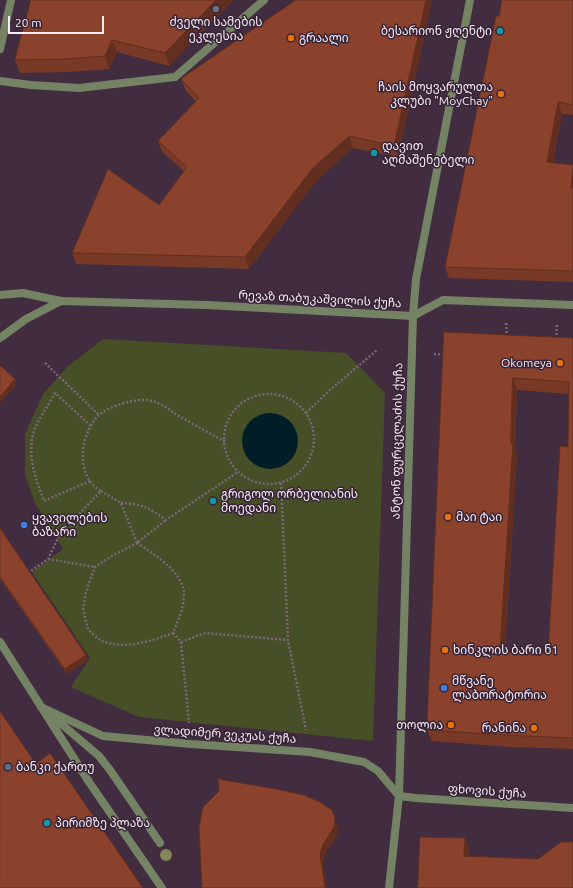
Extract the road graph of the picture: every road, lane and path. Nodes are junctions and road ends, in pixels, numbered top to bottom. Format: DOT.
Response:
graph roads {
  1 [pos="11,0"];
  2 [pos="264,0"];
  3 [pos="470,0"];
  4 [pos="0,49"];
  5 [pos="0,81"];
  6 [pos="0,295"];
  7 [pos="61,301"];
  8 [pos="573,305"];
  9 [pos="412,316"];
  10 [pos="506,318"];
  11 [pos="557,320"];
  12 [pos="0,338"];
  13 [pos="501,340"];
  14 [pos="556,342"];
  15 [pos="445,349"];
  16 [pos="377,350"];
  17 [pos="434,354"];
  18 [pos="45,363"];
  19 [pos="306,413"];
  20 [pos="99,415"];
  21 [pos="91,426"];
  22 [pos="224,442"];
  23 [pos="238,472"];
  24 [pos="90,481"];
  25 [pos="281,483"];
  26 [pos="100,491"];
  27 [pos="121,503"];
  28 [pos="166,520"];
  29 [pos="137,543"];
  30 [pos="48,559"];
  31 [pos="95,568"];
  32 [pos="25,576"];
  33 [pos="173,633"];
  34 [pos="288,640"];
  35 [pos="0,642"];
  36 [pos="181,642"];
  37 [pos="41,707"];
  38 [pos="191,744"];
  39 [pos="310,752"];
  40 [pos="399,796"];
  41 [pos="573,808"];
  42 [pos="160,843"];
  43 [pos="162,888"];
  44 [pos="390,888"];
  1 -- 4 [label="street"];
  2 -- 5 [label="street"];
  3 -- 9 [label="street, ანტონ ფურცელაძის ქუჩა"];
  6 -- 7 [label="street, რევაზ თაბუკაშვილის ქუჩა"];
  7 -- 9 [label="street, რევაზ თაბუკაშვილის ქუჩა"];
  7 -- 12 [label="street, რევაზ თაბუკაშვილის ქუჩა"];
  8 -- 9 [label="street, რევაზ თაბუკაშვილის ქუჩა"];
  9 -- 40 [label="street, ანტონ ფურცელაძის ქუჩა"];
  10 -- 13 [label="path"];
  11 -- 14 [label="path"];
  15 -- 17 [label="path"];
  16 -- 19 [label="path"];
  18 -- 20 [label="path"];
  19 -- 22 [label="path"];
  19 -- 25 [label="path"];
  20 -- 21 [label="path"];
  20 -- 22 [label="path"];
  21 -- 24 [label="path"];
  21 -- 24 [label="path"];
  22 -- 23 [label="path"];
  23 -- 25 [label="path"];
  23 -- 28 [label="path"];
  24 -- 26 [label="path"];
  25 -- 34 [label="path"];
  26 -- 27 [label="path"];
  26 -- 30 [label="path"];
  27 -- 28 [label="path"];
  27 -- 29 [label="path"];
  28 -- 29 [label="path"];
  29 -- 31 [label="path"];
  29 -- 33 [label="path"];
  30 -- 31 [label="path"];
  30 -- 32 [label="path"];
  31 -- 33 [label="path"];
  33 -- 36 [label="path"];
  34 -- 36 [label="path"];
  34 -- 39 [label="path"];
  35 -- 37 [label="street"];
  36 -- 38 [label="path"];
  37 -- 38 [label="street, ვლადიმერ ვეკუას ქუჩა"];
  37 -- 42 [label="street"];
  37 -- 43 [label="street"];
  38 -- 39 [label="street, ვლადიმერ ვეკუას ქუჩა"];
  39 -- 40 [label="street, ვლადიმერ ვეკუას ქუჩა"];
  40 -- 41 [label="street, ფხოვის ქუჩა"];
  40 -- 44 [label="street, ანტონ ფურცელაძის ქუჩა"];
}
